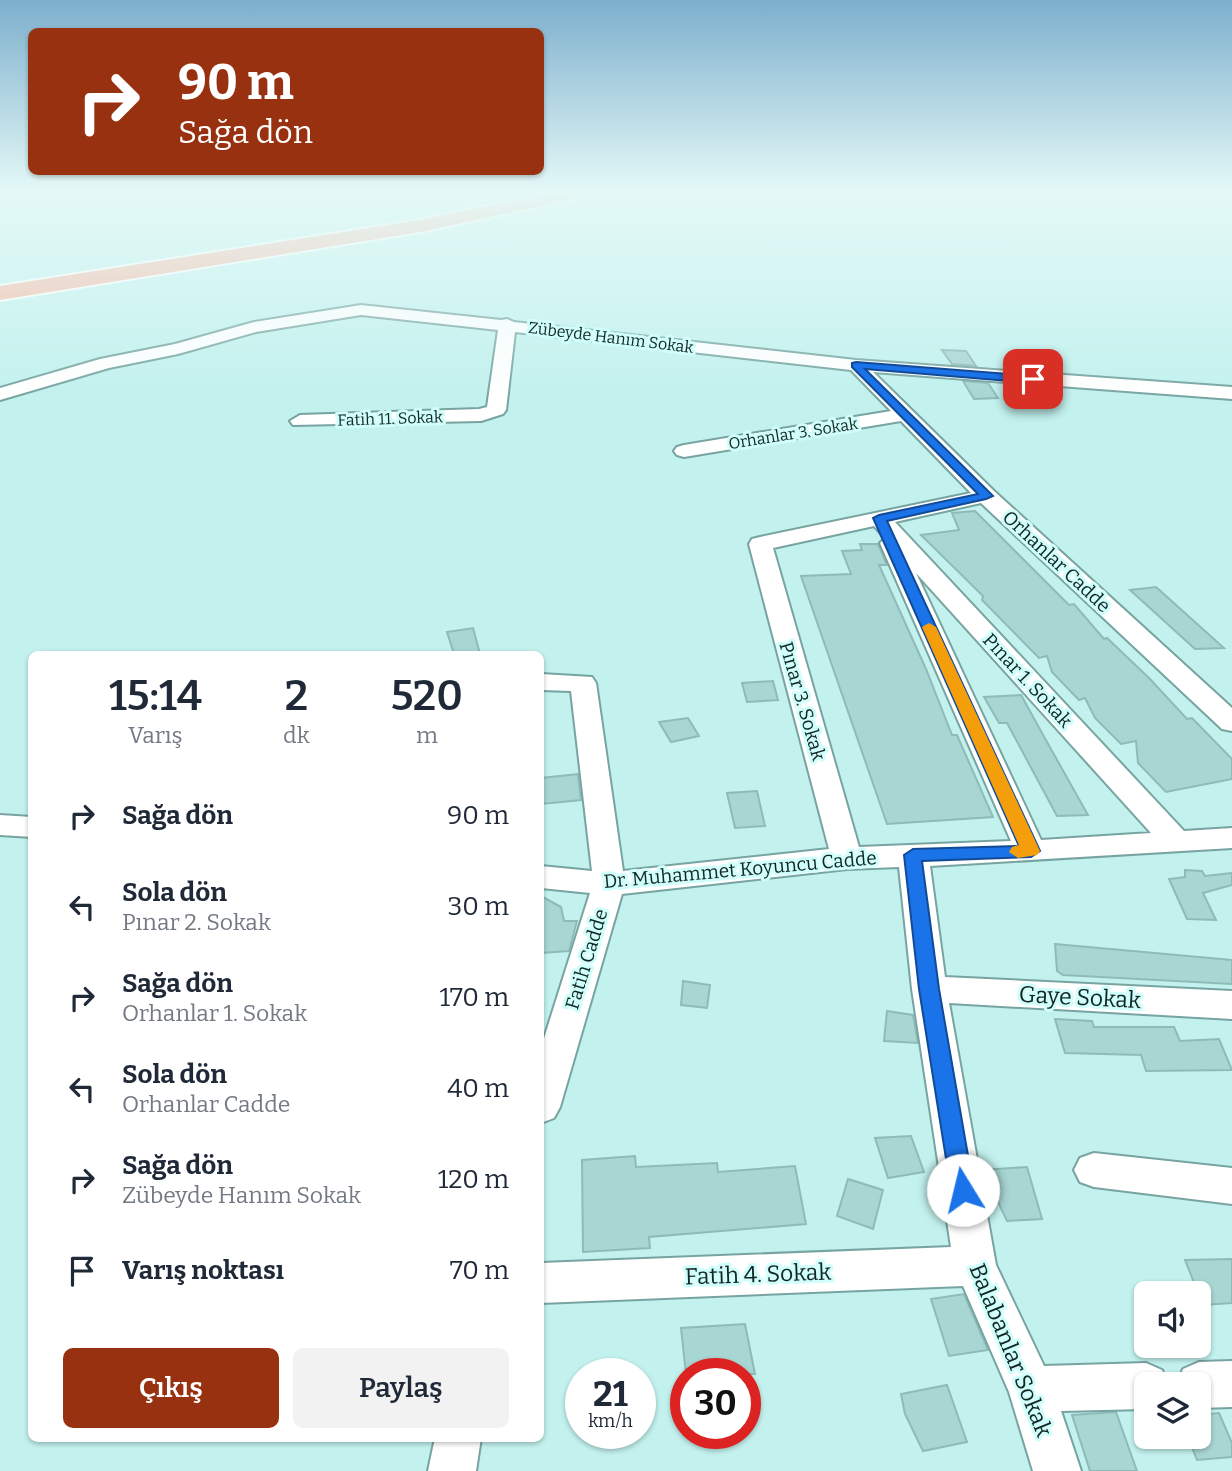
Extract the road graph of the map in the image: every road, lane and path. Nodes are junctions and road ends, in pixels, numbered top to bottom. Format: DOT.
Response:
graph roads {
  1 [pos="136,262"];
  2 [pos="196,262"];
  3 [pos="0,282"];
  4 [pos="0,293"];
  5 [pos="507,324"];
  6 [pos="856,365"];
  7 [pos="1232,393"];
  8 [pos="0,394"];
  9 [pos="902,415"];
  10 [pos="300,421"];
  11 [pos="684,451"];
  12 [pos="986,496"];
  13 [pos="879,518"];
  14 [pos="544,682"];
  15 [pos="1232,723"];
  16 [pos="0,825"];
  17 [pos="28,827"];
  18 [pos="1232,838"];
  19 [pos="1176,841"];
  20 [pos="1031,851"];
  21 [pos="913,855"];
  22 [pos="847,858"];
  23 [pos="544,877"];
  24 [pos="609,884"];
  25 [pos="929,989"];
  26 [pos="1232,1005"];
  27 [pos="544,1097"];
  28 [pos="1094,1170"];
  29 [pos="1232,1186"];
  30 [pos="975,1266"];
  31 [pos="544,1283"];
  32 [pos="1232,1384"];
  33 [pos="1211,1385"];
  34 [pos="1134,1386"];
  35 [pos="1031,1390"];
  36 [pos="457,1442"];
  37 [pos="452,1471"];
  38 [pos="1057,1471"];
  1 -- 3 [label="highway"];
  2 -- 4 [label="highway"];
  5 -- 6 [label="street, Zübeyde Hanım Sokak"];
  5 -- 8 [label="street, Zübeyde Hanım Sokak"];
  5 -- 10 [label="street, Fatih 11. Sokak"];
  6 -- 7 [label="street, Zübeyde Hanım Sokak"];
  6 -- 9 [label="street, Orhanlar Cadde"];
  9 -- 11 [label="street, Orhanlar 3. Sokak"];
  9 -- 12 [label="street, Orhanlar Cadde"];
  12 -- 13 [label="street"];
  12 -- 15 [label="street, Orhanlar Cadde"];
  13 -- 19 [label="street, Pınar 1. Sokak"];
  13 -- 20 [label="street"];
  13 -- 22 [label="street, Pınar 3. Sokak"];
  14 -- 24 [label="street, Fatih Cadde"];
  16 -- 17 [label="street"];
  18 -- 19 [label="street, Dr. Muhammet Koyuncu Cadde"];
  19 -- 20 [label="street, Dr. Muhammet Koyuncu Cadde"];
  20 -- 21 [label="street, Dr. Muhammet Koyuncu Cadde"];
  21 -- 22 [label="street, Dr. Muhammet Koyuncu Cadde"];
  21 -- 25 [label="street, Balabanlar Sokak"];
  22 -- 24 [label="street, Dr. Muhammet Koyuncu Cadde"];
  23 -- 24 [label="street, Dr. Muhammet Koyuncu Cadde"];
  24 -- 27 [label="street, Fatih Cadde"];
  25 -- 26 [label="street, Gaye Sokak"];
  25 -- 30 [label="street, Balabanlar Sokak"];
  28 -- 29 [label="street"];
  30 -- 31 [label="street, Fatih 4. Sokak"];
  30 -- 35 [label="street, Balabanlar Sokak"];
  32 -- 33 [label="street"];
  34 -- 35 [label="street"];
  35 -- 38 [label="street, Balabanlar Sokak"];
  36 -- 37 [label="street"];
}
